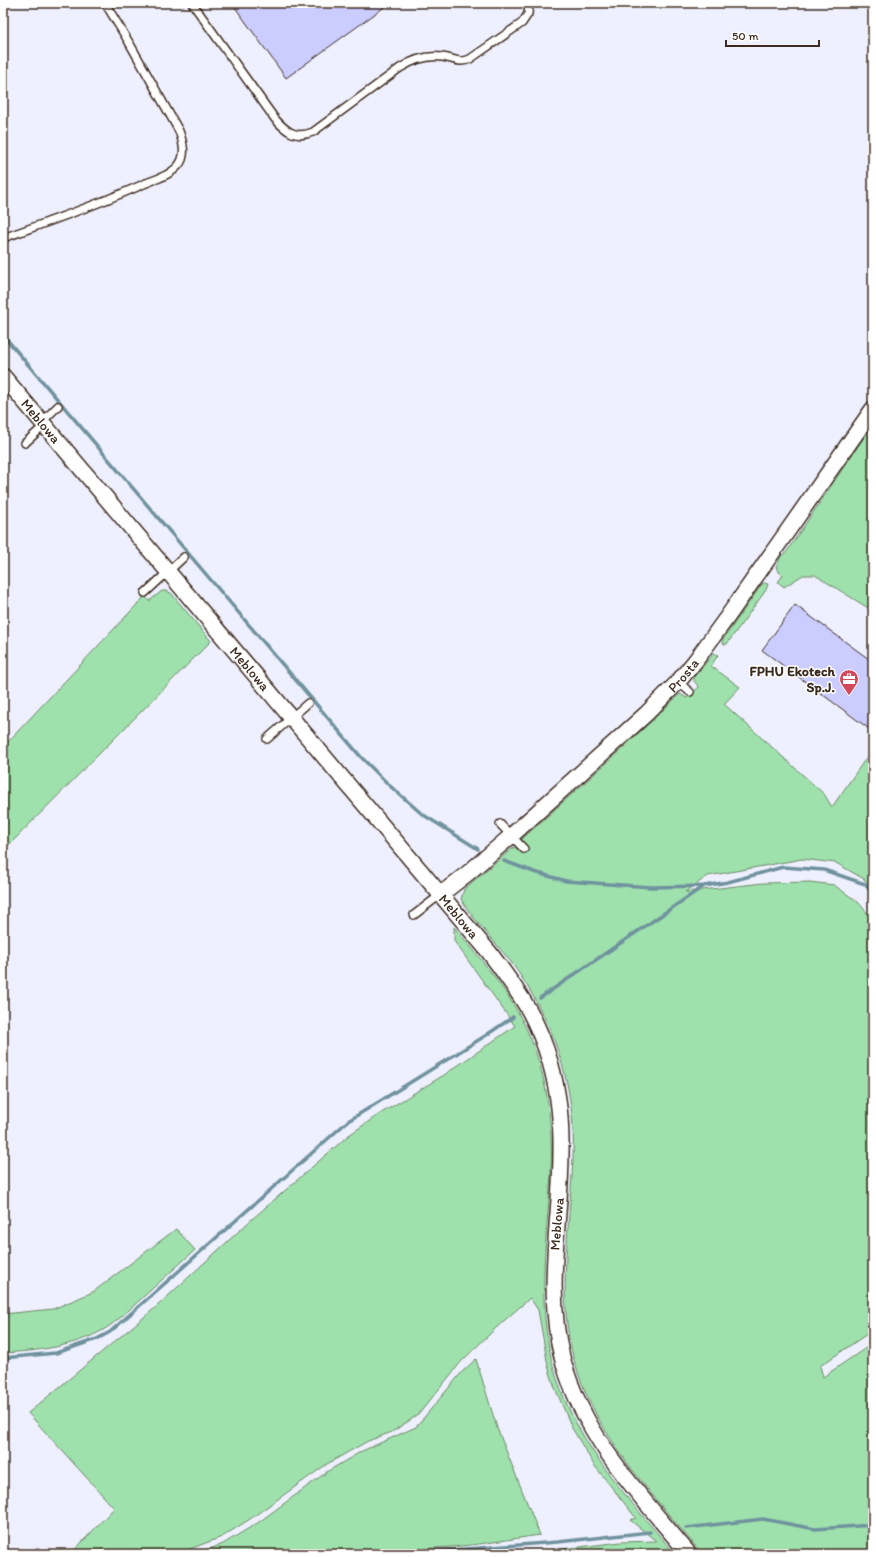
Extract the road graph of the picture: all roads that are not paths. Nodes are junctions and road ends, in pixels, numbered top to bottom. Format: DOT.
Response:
graph roads {
  1 [pos="105,3"];
  2 [pos="192,3"];
  3 [pos="529,3"];
  4 [pos="3,238"];
  5 [pos="3,376"];
  6 [pos="58,406"];
  7 [pos="873,409"];
  8 [pos="44,423"];
  9 [pos="25,443"];
  10 [pos="184,557"];
  11 [pos="167,572"];
  12 [pos="145,593"];
  13 [pos="678,682"];
  14 [pos="690,692"];
  15 [pos="308,703"];
  16 [pos="291,718"];
  17 [pos="267,738"];
  18 [pos="500,824"];
  19 [pos="511,836"];
  20 [pos="524,849"];
  21 [pos="440,895"];
  22 [pos="414,914"];
  23 [pos="689,1554"];
  1 -- 4 [label="lane"];
  2 -- 3 [label="lane"];
  5 -- 8 [label="street, Meblowa"];
  6 -- 8 [label="lane"];
  7 -- 13 [label="street, Prosta"];
  8 -- 9 [label="lane"];
  8 -- 11 [label="street, Meblowa"];
  10 -- 11 [label="lane"];
  11 -- 12 [label="lane"];
  11 -- 16 [label="street, Meblowa"];
  13 -- 14 [label="lane"];
  13 -- 19 [label="street, Prosta"];
  15 -- 16 [label="lane"];
  16 -- 17 [label="lane"];
  16 -- 21 [label="street, Meblowa"];
  18 -- 19 [label="lane"];
  19 -- 20 [label="lane"];
  19 -- 21 [label="street, Prosta"];
  21 -- 22 [label="lane"];
  21 -- 23 [label="street, Meblowa"];
}
